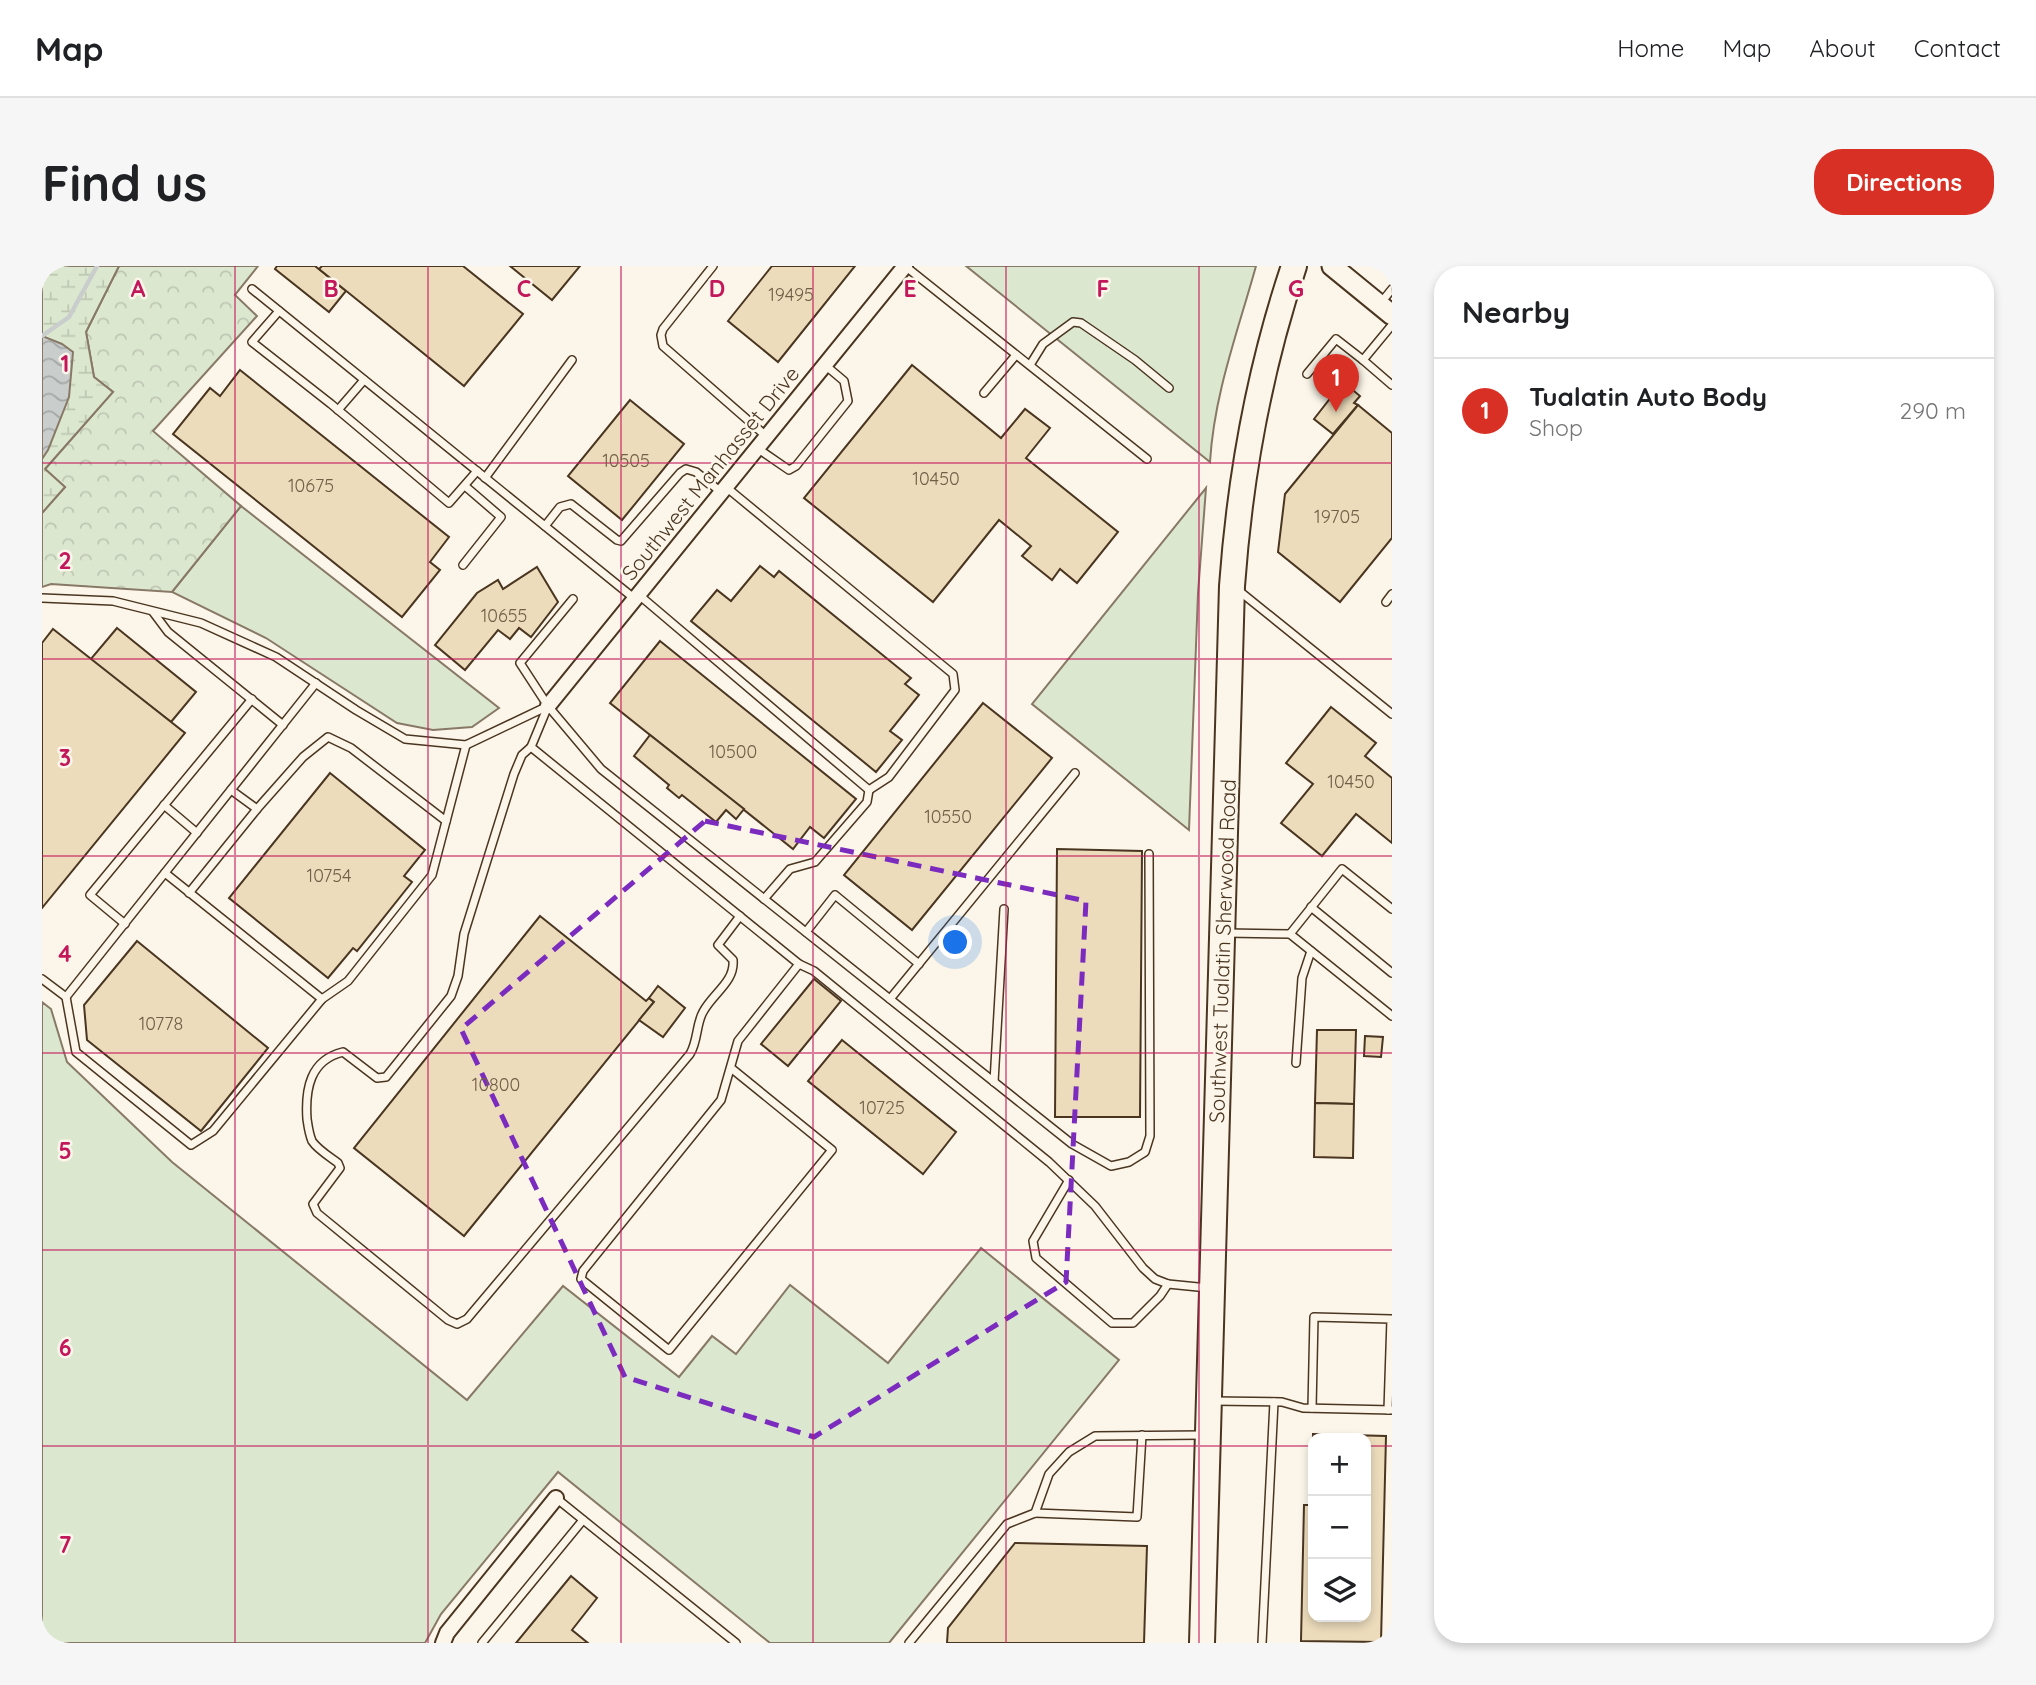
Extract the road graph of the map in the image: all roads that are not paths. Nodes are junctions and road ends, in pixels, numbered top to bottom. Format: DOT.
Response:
graph roads {
  1 [pos="713,266"];
  2 [pos="905,266"];
  3 [pos="1294,266"];
  4 [pos="1332,266"];
  5 [pos="252,289"];
  6 [pos="1392,289"];
  7 [pos="1386,310"];
  8 [pos="278,311"];
  9 [pos="1392,325"];
  10 [pos="1017,355"];
  11 [pos="572,360"];
  12 [pos="1363,360"];
  13 [pos="825,365"];
  14 [pos="1030,366"];
  15 [pos="1307,374"];
  16 [pos="364,380"];
  17 [pos="1392,385"];
  18 [pos="1169,388"];
  19 [pos="984,393"];
  20 [pos="338,410"];
  21 [pos="762,442"];
  22 [pos="1147,459"];
  23 [pos="477,471"];
  24 [pos="485,478"];
  25 [pos="464,486"];
  26 [pos="723,489"];
  27 [pos="545,526"];
  28 [pos="463,565"];
  29 [pos="1232,586"];
  30 [pos="1392,594"];
  31 [pos="636,597"];
  32 [pos="42,598"];
  33 [pos="573,600"];
  34 [pos="1386,602"];
  35 [pos="152,611"];
  36 [pos="316,683"];
  37 [pos="251,699"];
  38 [pos="548,706"];
  39 [pos="1392,714"];
  40 [pos="283,725"];
  41 [pos="466,745"];
  42 [pos="531,747"];
  43 [pos="1075,774"];
  44 [pos="231,790"];
  45 [pos="869,790"];
  46 [pos="164,806"];
  47 [pos="257,809"];
  48 [pos="446,821"];
  49 [pos="197,833"];
  50 [pos="1149,854"];
  51 [pos="165,873"];
  52 [pos="189,893"];
  53 [pos="764,899"];
  54 [pos="1311,906"];
  55 [pos="1004,909"];
  56 [pos="1392,909"];
  57 [pos="740,916"];
  58 [pos="125,924"];
  59 [pos="806,932"];
  60 [pos="1222,933"];
  61 [pos="1290,934"];
  62 [pos="1311,950"];
  63 [pos="799,964"];
  64 [pos="919,964"];
  65 [pos="1392,972"];
  66 [pos="42,979"];
  67 [pos="66,997"];
  68 [pos="322,999"];
  69 [pos="890,999"];
  70 [pos="1392,1016"];
  71 [pos="1296,1063"];
  72 [pos="731,1068"];
  73 [pos="994,1082"];
  74 [pos="1069,1181"];
  75 [pos="1168,1284"];
  76 [pos="1212,1288"];
  77 [pos="1209,1401"];
  78 [pos="1274,1402"];
  79 [pos="1311,1408"];
  80 [pos="1390,1410"];
  81 [pos="1208,1434"];
  82 [pos="1142,1435"];
  83 [pos="556,1498"];
  84 [pos="1035,1513"];
  85 [pos="583,1520"];
  86 [pos="443,1643"];
  87 [pos="482,1643"];
  88 [pos="736,1643"];
  89 [pos="909,1643"];
  90 [pos="1202,1643"];
  91 [pos="1262,1643"];
  1 -- 21 [label="lane"];
  2 -- 10 [label="lane"];
  2 -- 13 [label="street, Southwest Manhasset Drive"];
  3 -- 29 [label="highway, Southwest Tualatin Sherwood Road"];
  4 -- 7 [label="street"];
  5 -- 8 [label="lane"];
  6 -- 7 [label="lane"];
  8 -- 16 [label="lane"];
  8 -- 20 [label="lane"];
  9 -- 12 [label="lane"];
  10 -- 14 [label="lane"];
  10 -- 19 [label="lane"];
  11 -- 24 [label="lane"];
  12 -- 15 [label="lane"];
  12 -- 17 [label="lane"];
  13 -- 21 [label="street, Southwest Manhasset Drive"];
  13 -- 21 [label="lane"];
  14 -- 18 [label="lane"];
  14 -- 22 [label="lane"];
  16 -- 20 [label="lane"];
  16 -- 23 [label="lane"];
  20 -- 25 [label="lane"];
  21 -- 26 [label="street, Southwest Manhasset Drive"];
  23 -- 24 [label="lane"];
  23 -- 25 [label="lane"];
  24 -- 27 [label="lane"];
  25 -- 28 [label="lane"];
  26 -- 27 [label="lane"];
  26 -- 31 [label="street, Southwest Manhasset Drive"];
  26 -- 45 [label="lane"];
  27 -- 31 [label="lane"];
  29 -- 39 [label="lane"];
  29 -- 60 [label="highway, Southwest Tualatin Sherwood Road"];
  30 -- 34 [label="lane"];
  31 -- 38 [label="street, Southwest Manhasset Drive"];
  31 -- 45 [label="lane"];
  32 -- 35 [label="lane"];
  33 -- 38 [label="lane"];
  35 -- 36 [label="lane"];
  35 -- 37 [label="lane"];
  36 -- 40 [label="lane"];
  36 -- 41 [label="lane"];
  37 -- 40 [label="lane"];
  37 -- 46 [label="lane"];
  38 -- 41 [label="lane"];
  38 -- 42 [label="lane"];
  38 -- 53 [label="lane"];
  40 -- 44 [label="lane"];
  41 -- 48 [label="lane"];
  42 -- 57 [label="lane"];
  42 -- 57 [label="lane"];
  43 -- 64 [label="lane"];
  44 -- 47 [label="lane"];
  44 -- 49 [label="lane"];
  45 -- 53 [label="lane"];
  46 -- 49 [label="lane"];
  46 -- 58 [label="lane"];
  47 -- 48 [label="lane"];
  47 -- 52 [label="lane"];
  48 -- 68 [label="lane"];
  49 -- 51 [label="lane"];
  50 -- 73 [label="lane"];
  51 -- 52 [label="lane"];
  51 -- 58 [label="lane"];
  52 -- 68 [label="lane"];
  53 -- 59 [label="lane"];
  54 -- 56 [label="lane"];
  54 -- 61 [label="lane"];
  54 -- 65 [label="lane"];
  55 -- 73 [label="lane"];
  57 -- 63 [label="lane"];
  58 -- 67 [label="lane"];
  59 -- 64 [label="lane"];
  59 -- 69 [label="lane"];
  60 -- 61 [label="lane"];
  60 -- 76 [label="highway, Southwest Tualatin Sherwood Road"];
  61 -- 62 [label="lane"];
  62 -- 70 [label="lane"];
  62 -- 71 [label="lane"];
  63 -- 72 [label="lane"];
  63 -- 74 [label="lane"];
  64 -- 69 [label="lane"];
  66 -- 67 [label="lane"];
  67 -- 68 [label="lane"];
  69 -- 73 [label="lane"];
  72 -- 72 [label="lane"];
  74 -- 75 [label="lane"];
  74 -- 75 [label="lane"];
  75 -- 76 [label="lane"];
  76 -- 77 [label="highway, Southwest Tualatin Sherwood Road"];
  77 -- 78 [label="lane"];
  77 -- 81 [label="highway, Southwest Tualatin Sherwood Road"];
  78 -- 79 [label="lane"];
  78 -- 91 [label="lane"];
  79 -- 80 [label="lane"];
  79 -- 80 [label="lane"];
  81 -- 82 [label="lane"];
  81 -- 90 [label="highway, Southwest Tualatin Sherwood Road"];
  82 -- 84 [label="lane"];
  82 -- 84 [label="lane"];
  83 -- 85 [label="lane"];
  83 -- 86 [label="street"];
  84 -- 89 [label="lane"];
  85 -- 87 [label="lane"];
  85 -- 88 [label="lane"];
}
